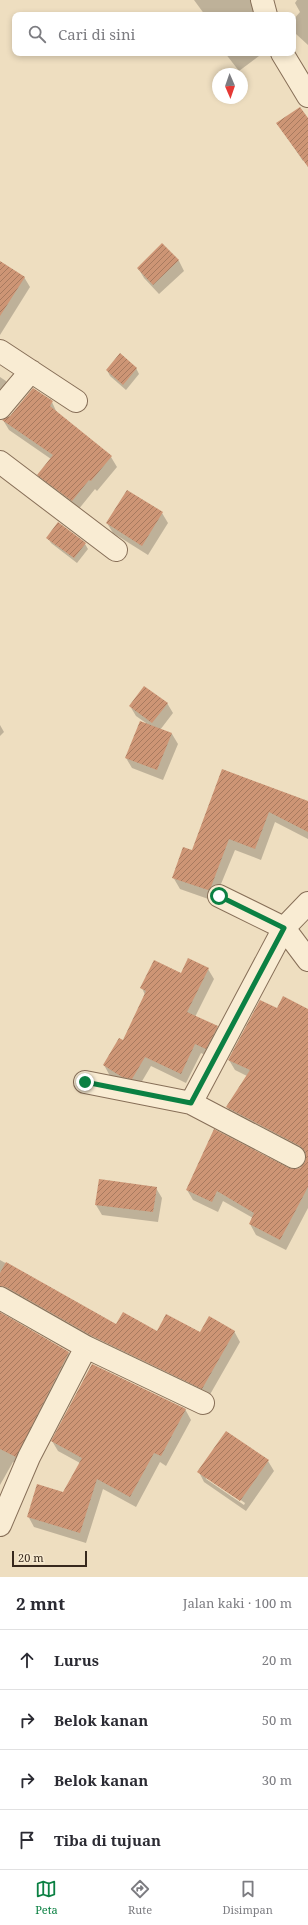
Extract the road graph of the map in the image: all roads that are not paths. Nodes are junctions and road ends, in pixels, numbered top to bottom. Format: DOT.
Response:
graph roads {
  1 [pos="262,0"];
  2 [pos="265,12"];
  3 [pos="284,56"];
  4 [pos="308,96"];
  5 [pos="0,351"];
  6 [pos="31,371"];
  7 [pos="76,401"];
  8 [pos="0,408"];
  9 [pos="0,462"];
  10 [pos="116,550"];
  11 [pos="219,896"];
  12 [pos="308,903"];
  13 [pos="284,928"];
  14 [pos="308,960"];
  15 [pos="85,1082"];
  16 [pos="191,1103"];
  17 [pos="294,1157"];
  18 [pos="0,1298"];
  19 [pos="86,1347"];
  20 [pos="203,1403"];
  21 [pos="0,1525"];
  1 -- 2 [label="street"];
  3 -- 4 [label="street"];
  5 -- 6 [label="street"];
  6 -- 7 [label="street"];
  6 -- 8 [label="street"];
  9 -- 10 [label="street"];
  11 -- 13 [label="street"];
  12 -- 13 [label="street"];
  13 -- 14 [label="street"];
  13 -- 16 [label="street"];
  15 -- 16 [label="street"];
  16 -- 17 [label="street"];
  18 -- 19 [label="street"];
  19 -- 20 [label="street"];
  19 -- 21 [label="street"];
}
